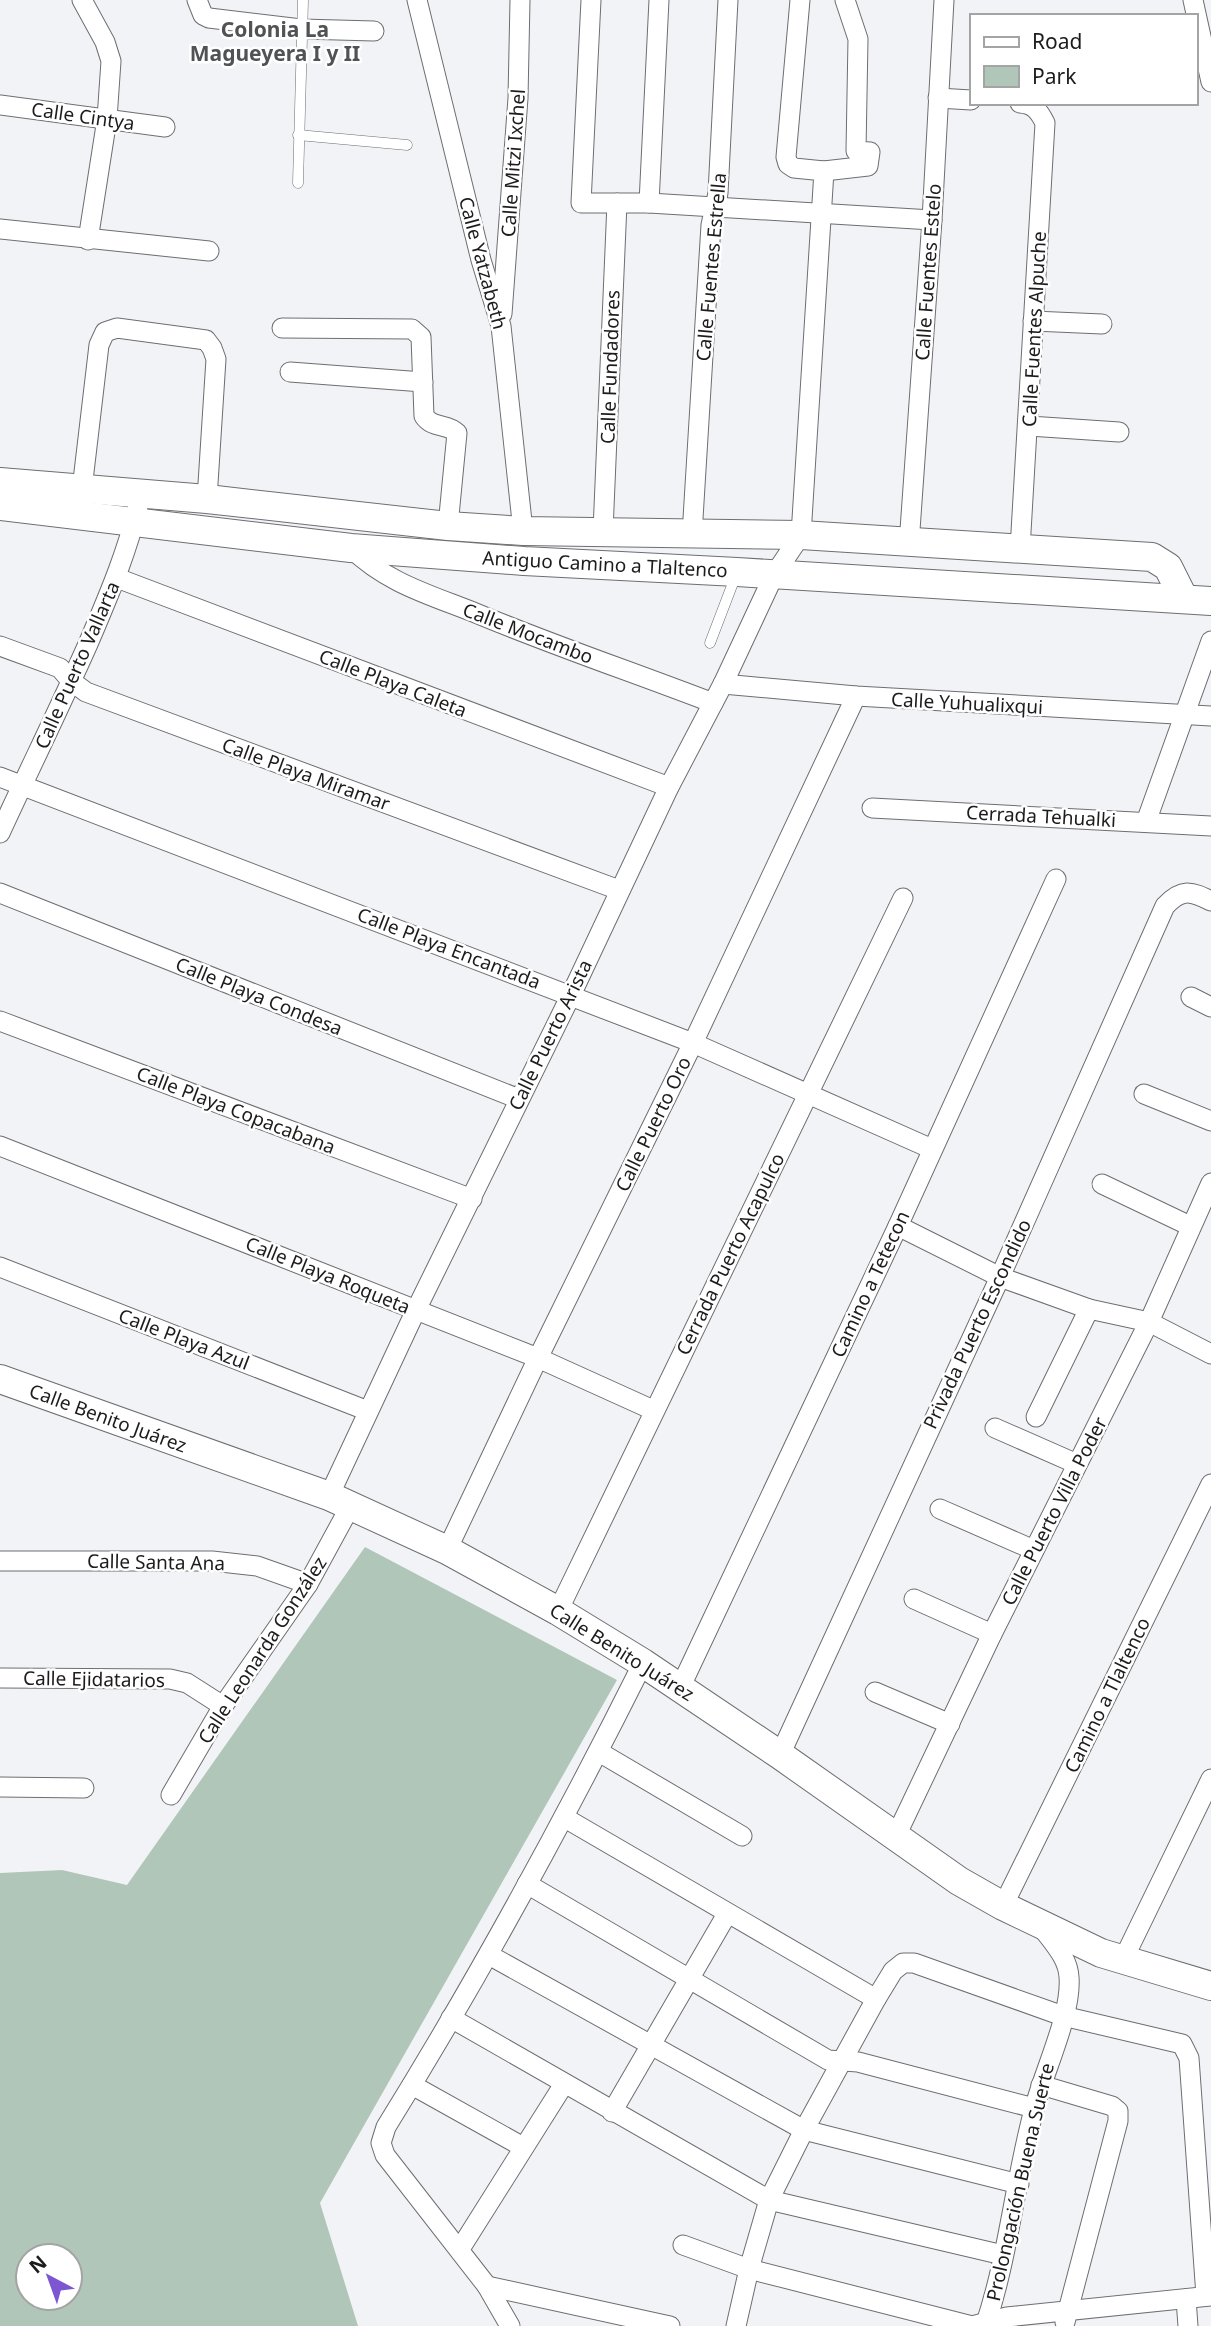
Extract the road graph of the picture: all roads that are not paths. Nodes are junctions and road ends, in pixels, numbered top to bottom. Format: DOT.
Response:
graph roads {
  1 [pos="82,0"];
  2 [pos="197,0"];
  3 [pos="303,0"];
  4 [pos="417,0"];
  5 [pos="520,0"];
  6 [pos="591,0"];
  7 [pos="659,0"];
  8 [pos="728,0"];
  9 [pos="800,0"];
  10 [pos="845,0"];
  11 [pos="944,0"];
  12 [pos="1197,14"];
  13 [pos="301,29"];
  14 [pos="374,31"];
  15 [pos="1211,82"];
  16 [pos="938,98"];
  17 [pos="970,100"];
  18 [pos="0,105"];
  19 [pos="1030,105"];
  20 [pos="107,118"];
  21 [pos="165,127"];
  22 [pos="298,135"];
  23 [pos="407,145"];
  24 [pos="824,171"];
  25 [pos="298,183"];
  26 [pos="617,203"];
  27 [pos="649,203"];
  28 [pos="714,209"];
  29 [pos="822,215"];
  30 [pos="932,220"];
  31 [pos="0,229"];
  32 [pos="88,240"];
  33 [pos="209,251"];
  34 [pos="1033,321"];
  35 [pos="1102,324"];
  36 [pos="501,326"];
  37 [pos="282,328"];
  38 [pos="290,372"];
  39 [pos="424,382"];
  40 [pos="1029,426"];
  41 [pos="1119,432"];
  42 [pos="0,482"];
  43 [pos="82,489"];
  44 [pos="141,494"];
  45 [pos="207,499"];
  46 [pos="0,506"];
  47 [pos="136,521"];
  48 [pos="448,526"];
  49 [pos="523,531"];
  50 [pos="603,531"];
  51 [pos="692,535"];
  52 [pos="801,535"];
  53 [pos="909,544"];
  54 [pos="351,548"];
  55 [pos="1020,549"];
  56 [pos="737,572"];
  57 [pos="774,575"];
  58 [pos="117,578"];
  59 [pos="1197,600"];
  60 [pos="1211,641"];
  61 [pos="710,643"];
  62 [pos="0,646"];
  63 [pos="71,681"];
  64 [pos="723,684"];
  65 [pos="856,696"];
  66 [pos="713,702"];
  67 [pos="1186,715"];
  68 [pos="1211,716"];
  69 [pos="0,777"];
  70 [pos="22,786"];
  71 [pos="669,787"];
  72 [pos="872,808"];
  73 [pos="1146,822"];
  74 [pos="1211,826"];
  75 [pos="0,832"];
  76 [pos="1056,879"];
  77 [pos="619,890"];
  78 [pos="0,893"];
  79 [pos="903,898"];
  80 [pos="1211,901"];
  81 [pos="571,995"];
  82 [pos="1191,997"];
  83 [pos="1211,1007"];
  84 [pos="0,1021"];
  85 [pos="693,1043"];
  86 [pos="808,1093"];
  87 [pos="1144,1094"];
  88 [pos="519,1099"];
  89 [pos="1211,1121"];
  90 [pos="0,1146"];
  91 [pos="932,1149"];
  92 [pos="1211,1183"];
  93 [pos="1102,1184"];
  94 [pos="471,1199"];
  95 [pos="898,1226"];
  96 [pos="1190,1226"];
  97 [pos="0,1267"];
  98 [pos="1000,1277"];
  99 [pos="1089,1309"];
  100 [pos="415,1310"];
  101 [pos="1149,1322"];
  102 [pos="1211,1354"];
  103 [pos="538,1358"];
  104 [pos="0,1380"];
  105 [pos="653,1410"];
  106 [pos="368,1411"];
  107 [pos="1036,1417"];
  108 [pos="995,1428"];
  109 [pos="1077,1464"];
  110 [pos="1211,1484"];
  111 [pos="340,1501"];
  112 [pos="940,1509"];
  113 [pos="447,1550"];
  114 [pos="1034,1550"];
  115 [pos="0,1562"];
  116 [pos="308,1584"];
  117 [pos="914,1600"];
  118 [pos="558,1611"];
  119 [pos="992,1634"];
  120 [pos="643,1663"];
  121 [pos="0,1678"];
  122 [pos="680,1688"];
  123 [pos="875,1692"];
  124 [pos="223,1706"];
  125 [pos="950,1724"];
  126 [pos="598,1752"];
  127 [pos="780,1755"];
  128 [pos="1211,1779"];
  129 [pos="0,1787"];
  130 [pos="84,1788"];
  131 [pos="171,1795"];
  132 [pos="565,1818"];
  133 [pos="742,1836"];
  134 [pos="895,1838"];
  135 [pos="527,1884"];
  136 [pos="1003,1906"];
  137 [pos="727,1914"];
  138 [pos="1039,1924"];
  139 [pos="489,1955"];
  140 [pos="1123,1960"];
  141 [pos="689,1980"];
  142 [pos="1211,1986"];
  143 [pos="876,1999"];
  144 [pos="1063,2016"];
  145 [pos="451,2018"];
  146 [pos="651,2046"];
  147 [pos="843,2060"];
  148 [pos="565,2084"];
  149 [pos="412,2085"];
  150 [pos="1041,2085"];
  151 [pos="1034,2108"];
  152 [pos="612,2112"];
  153 [pos="804,2130"];
  154 [pos="523,2147"];
  155 [pos="1019,2184"];
  156 [pos="769,2200"];
  157 [pos="684,2245"];
  158 [pos="460,2249"];
  159 [pos="1003,2255"];
  160 [pos="749,2269"];
  161 [pos="487,2286"];
  162 [pos="1209,2296"];
  163 [pos="1186,2299"];
  164 [pos="1106,2316"];
  165 [pos="1065,2319"];
  166 [pos="986,2323"];
  167 [pos="510,2326"];
  168 [pos="670,2326"];
  169 [pos="736,2326"];
  170 [pos="1188,2326"];
  1 -- 20 [label="street"];
  2 -- 13 [label="street"];
  3 -- 13 [label="lane"];
  4 -- 36 [label="street, Calle Yatzabeth"];
  5 -- 36 [label="street, Calle Mitzi Ixchel"];
  6 -- 26 [label="street"];
  7 -- 27 [label="street"];
  8 -- 28 [label="street, Calle Fuentes Estrella"];
  9 -- 24 [label="street"];
  10 -- 24 [label="street"];
  11 -- 16 [label="street, Calle Fuentes Estelo"];
  12 -- 15 [label="street"];
  13 -- 14 [label="street"];
  13 -- 22 [label="lane"];
  16 -- 17 [label="street"];
  16 -- 30 [label="street, Calle Fuentes Estelo"];
  18 -- 20 [label="street, Calle Cintya"];
  19 -- 34 [label="street, Calle Fuentes Alpuche"];
  20 -- 21 [label="street, Calle Cintya"];
  20 -- 32 [label="street"];
  22 -- 23 [label="lane"];
  22 -- 25 [label="lane"];
  24 -- 29 [label="street"];
  26 -- 27 [label="street"];
  26 -- 50 [label="street, Calle Fundadores"];
  27 -- 28 [label="street"];
  28 -- 29 [label="street"];
  28 -- 51 [label="street, Calle Fuentes Estrella"];
  29 -- 30 [label="street"];
  29 -- 52 [label="street"];
  30 -- 53 [label="street, Calle Fuentes Estelo"];
  31 -- 32 [label="street"];
  32 -- 33 [label="street"];
  34 -- 35 [label="street"];
  34 -- 40 [label="street, Calle Fuentes Alpuche"];
  36 -- 49 [label="street, Calle Yatzabeth"];
  37 -- 39 [label="street"];
  38 -- 39 [label="street"];
  39 -- 48 [label="street"];
  40 -- 41 [label="street"];
  40 -- 55 [label="street, Calle Fuentes Alpuche"];
  42 -- 43 [label="street"];
  43 -- 44 [label="street"];
  43 -- 45 [label="street"];
  44 -- 45 [label="street"];
  44 -- 47 [label="street, Calle Puerto Vallarta"];
  45 -- 48 [label="street"];
  46 -- 47 [label="street, Antiguo Camino a Tlaltenco"];
  47 -- 54 [label="street, Antiguo Camino a Tlaltenco"];
  47 -- 58 [label="street, Calle Puerto Vallarta"];
  48 -- 49 [label="street"];
  49 -- 50 [label="street"];
  50 -- 51 [label="street"];
  51 -- 52 [label="street"];
  52 -- 53 [label="street"];
  52 -- 57 [label="street"];
  53 -- 55 [label="street"];
  54 -- 56 [label="street, Antiguo Camino a Tlaltenco"];
  54 -- 66 [label="street, Calle Mocambo"];
  55 -- 59 [label="street"];
  56 -- 57 [label="street, Antiguo Camino a Tlaltenco"];
  56 -- 61 [label="lane"];
  57 -- 59 [label="street, Antiguo Camino a Tlaltenco"];
  57 -- 64 [label="street, Calle Puerto Arista"];
  58 -- 63 [label="street, Calle Puerto Vallarta"];
  58 -- 71 [label="street, Calle Playa Caleta"];
  60 -- 67 [label="street"];
  62 -- 63 [label="street, Calle Playa Miramar"];
  63 -- 70 [label="street, Calle Puerto Vallarta"];
  63 -- 77 [label="street, Calle Playa Miramar"];
  64 -- 65 [label="street, Calle Yuhualixqui"];
  64 -- 66 [label="street, Calle Puerto Arista"];
  65 -- 67 [label="street, Calle Yuhualixqui"];
  65 -- 85 [label="street, Calle Puerto Oro"];
  66 -- 71 [label="street, Calle Puerto Arista"];
  67 -- 68 [label="street, Calle Yuhualixqui"];
  67 -- 73 [label="street"];
  69 -- 70 [label="street, Calle Playa Encantada"];
  70 -- 75 [label="street, Calle Puerto Vallarta"];
  70 -- 81 [label="street, Calle Playa Encantada"];
  71 -- 77 [label="street, Calle Puerto Arista"];
  72 -- 73 [label="street, Cerrada Tehualki"];
  73 -- 74 [label="street, Cerrada Tehualki"];
  76 -- 91 [label="street, Camino a Tetecon"];
  77 -- 81 [label="street, Calle Puerto Arista"];
  78 -- 88 [label="street, Calle Playa Condesa"];
  79 -- 86 [label="street, Cerrada Puerto Acapulco"];
  80 -- 98 [label="street, Privada Puerto Escondido"];
  81 -- 85 [label="street, Calle Playa Encantada"];
  81 -- 88 [label="street, Calle Puerto Arista"];
  82 -- 83 [label="street"];
  84 -- 94 [label="street, Calle Playa Copacabana"];
  85 -- 86 [label="street, Calle Playa Encantada"];
  85 -- 103 [label="street, Calle Puerto Oro"];
  86 -- 91 [label="street, Calle Playa Encantada"];
  86 -- 105 [label="street, Cerrada Puerto Acapulco"];
  87 -- 89 [label="street"];
  88 -- 94 [label="street, Calle Puerto Arista"];
  90 -- 100 [label="street, Calle Playa Roqueta"];
  91 -- 95 [label="street, Camino a Tetecon"];
  92 -- 96 [label="street, Calle Puerto Villa Poder"];
  93 -- 96 [label="street"];
  94 -- 100 [label="street, Calle Puerto Arista"];
  95 -- 98 [label="street"];
  95 -- 122 [label="street, Camino a Tetecon"];
  96 -- 101 [label="street, Calle Puerto Villa Poder"];
  97 -- 106 [label="street, Calle Playa Azul"];
  98 -- 99 [label="street"];
  98 -- 127 [label="street, Privada Puerto Escondido"];
  99 -- 101 [label="street"];
  99 -- 107 [label="street"];
  100 -- 103 [label="street, Calle Playa Roqueta"];
  100 -- 106 [label="street, Calle Puerto Arista"];
  101 -- 102 [label="street"];
  101 -- 109 [label="street, Calle Puerto Villa Poder"];
  103 -- 105 [label="street, Calle Playa Roqueta"];
  103 -- 113 [label="street, Calle Puerto Oro"];
  104 -- 111 [label="street, Calle Benito Juárez"];
  105 -- 118 [label="street, Cerrada Puerto Acapulco"];
  106 -- 111 [label="street, Calle Puerto Arista"];
  108 -- 109 [label="street"];
  109 -- 114 [label="street, Calle Puerto Villa Poder"];
  110 -- 136 [label="street, Camino a Tlaltenco"];
  111 -- 113 [label="street, Calle Benito Juárez"];
  111 -- 116 [label="street, Calle Leonarda González"];
  112 -- 114 [label="street"];
  113 -- 118 [label="street, Calle Benito Juárez"];
  114 -- 119 [label="street, Calle Puerto Villa Poder"];
  115 -- 116 [label="street, Calle Santa Ana"];
  116 -- 124 [label="street, Calle Leonarda González"];
  117 -- 119 [label="street"];
  118 -- 120 [label="street, Calle Benito Juárez"];
  119 -- 125 [label="street, Calle Puerto Villa Poder"];
  120 -- 122 [label="street, Calle Benito Juárez"];
  120 -- 126 [label="street"];
  121 -- 124 [label="street, Calle Ejidatarios"];
  122 -- 127 [label="street, Calle Benito Juárez"];
  123 -- 125 [label="street"];
  124 -- 131 [label="street, Calle Leonarda González"];
  125 -- 134 [label="street, Calle Puerto Villa Poder"];
  126 -- 132 [label="street"];
  126 -- 133 [label="street"];
  127 -- 134 [label="street, Calle Benito Juárez"];
  128 -- 140 [label="street"];
  129 -- 130 [label="street"];
  132 -- 135 [label="street"];
  132 -- 137 [label="street"];
  134 -- 136 [label="street, Calle Benito Juárez"];
  135 -- 139 [label="street"];
  135 -- 141 [label="street"];
  136 -- 138 [label="street, Calle Benito Juárez"];
  137 -- 141 [label="street"];
  137 -- 143 [label="street"];
  138 -- 140 [label="street, Calle Benito Juárez"];
  138 -- 144 [label="street, Prolongación Buena Suerte"];
  139 -- 145 [label="street"];
  139 -- 146 [label="street"];
  140 -- 142 [label="street, Calle Benito Juárez"];
  141 -- 146 [label="street"];
  141 -- 147 [label="street"];
  143 -- 144 [label="street"];
  143 -- 147 [label="street"];
  144 -- 150 [label="street, Prolongación Buena Suerte"];
  144 -- 162 [label="street"];
  145 -- 148 [label="street"];
  145 -- 149 [label="street"];
  146 -- 152 [label="street"];
  146 -- 153 [label="street"];
  147 -- 151 [label="street"];
  147 -- 153 [label="street"];
  148 -- 152 [label="street"];
  148 -- 154 [label="street"];
  149 -- 154 [label="street"];
  149 -- 158 [label="street"];
  150 -- 151 [label="street, Prolongación Buena Suerte"];
  150 -- 165 [label="street"];
  151 -- 155 [label="street, Prolongación Buena Suerte"];
  152 -- 156 [label="street"];
  153 -- 155 [label="street"];
  153 -- 156 [label="street"];
  154 -- 158 [label="street"];
  155 -- 159 [label="street, Prolongación Buena Suerte"];
  156 -- 159 [label="street"];
  156 -- 160 [label="street"];
  157 -- 160 [label="street"];
  158 -- 161 [label="street"];
  159 -- 166 [label="street, Prolongación Buena Suerte"];
  160 -- 166 [label="street"];
  160 -- 169 [label="street"];
  161 -- 167 [label="street"];
  161 -- 168 [label="street"];
  162 -- 163 [label="street"];
  163 -- 164 [label="street"];
  163 -- 170 [label="street"];
  164 -- 165 [label="street"];
  165 -- 166 [label="street"];
}
